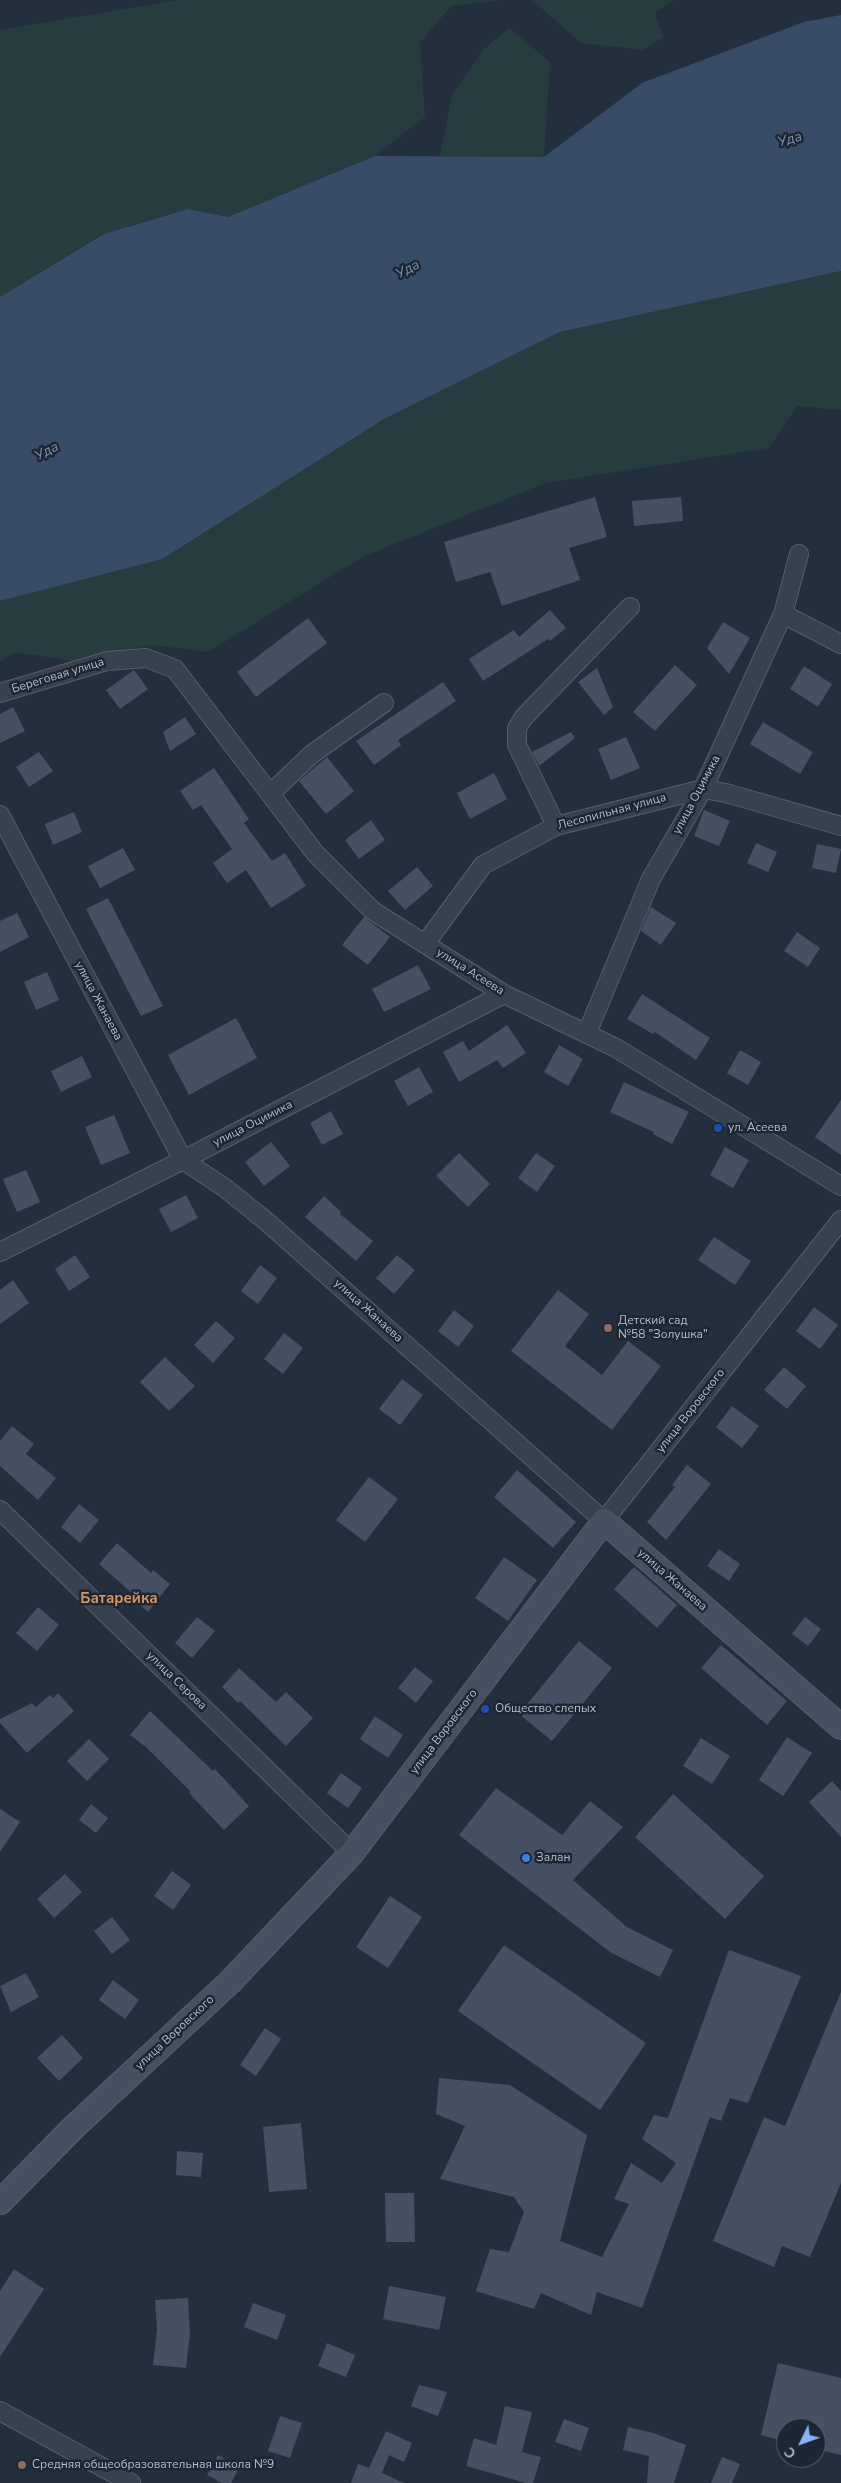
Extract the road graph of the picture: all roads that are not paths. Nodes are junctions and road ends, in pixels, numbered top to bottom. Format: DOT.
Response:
graph roads {
  1 [pos="799,554"];
  2 [pos="630,607"];
  3 [pos="783,614"];
  4 [pos="841,644"];
  5 [pos="175,669"];
  6 [pos="0,693"];
  7 [pos="384,703"];
  8 [pos="703,789"];
  9 [pos="270,794"];
  10 [pos="0,815"];
  11 [pos="556,826"];
  12 [pos="841,826"];
  13 [pos="425,944"];
  14 [pos="504,994"];
  15 [pos="587,1033"];
  16 [pos="184,1160"];
  17 [pos="841,1186"];
  18 [pos="841,1220"];
  19 [pos="0,1252"];
  20 [pos="0,1510"];
  21 [pos="604,1521"];
  22 [pos="841,1728"];
  23 [pos="352,1853"];
  24 [pos="0,2202"];
  25 [pos="0,2411"];
  26 [pos="131,2483"];
  1 -- 3 [label="street, улица Оцимика"];
  2 -- 11 [label="street"];
  3 -- 4 [label="street"];
  3 -- 8 [label="street, улица Оцимика"];
  5 -- 6 [label="street, Береговая улица"];
  5 -- 9 [label="street, улица Асеева"];
  7 -- 9 [label="street"];
  8 -- 11 [label="street, Лесопильная улица"];
  8 -- 12 [label="street, Лесопильная улица"];
  8 -- 15 [label="street, улица Оцимика"];
  9 -- 13 [label="street, улица Асеева"];
  10 -- 16 [label="street, улица Жанаева"];
  11 -- 13 [label="street, Лесопильная улица"];
  13 -- 14 [label="street, улица Асеева"];
  14 -- 15 [label="street, улица Асеева"];
  14 -- 16 [label="street, улица Оцимика"];
  15 -- 17 [label="street, улица Асеева"];
  16 -- 19 [label="street, улица Оцимика"];
  16 -- 21 [label="street, улица Жанаева"];
  18 -- 21 [label="street, улица Воровского"];
  20 -- 23 [label="street, улица Серова"];
  21 -- 22 [label="street, улица Жанаева"];
  21 -- 23 [label="street, улица Воровского"];
  23 -- 24 [label="street, улица Воровского"];
  25 -- 26 [label="street"];
}
